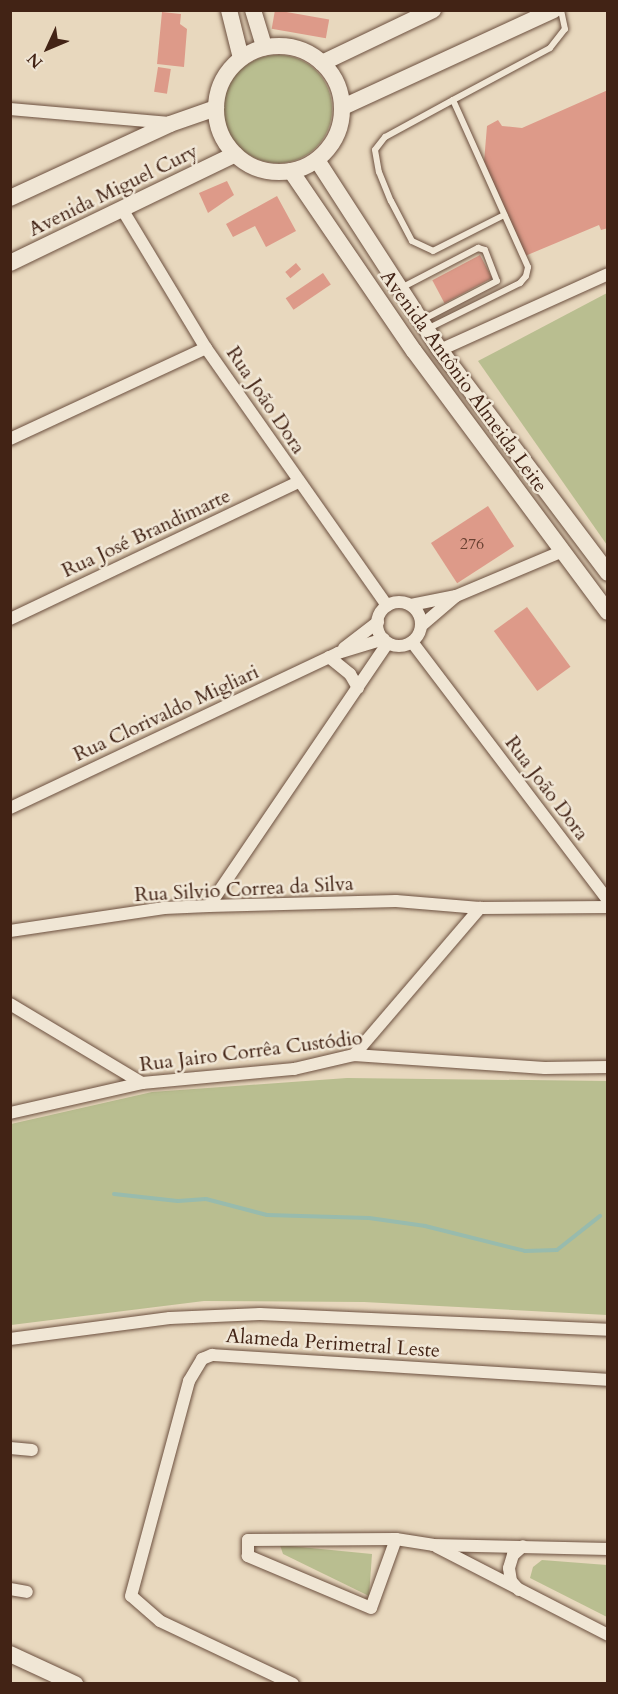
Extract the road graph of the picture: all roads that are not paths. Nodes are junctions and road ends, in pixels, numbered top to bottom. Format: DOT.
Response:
graph roads {
  1 [pos="230,10"];
  2 [pos="253,10"];
  3 [pos="433,10"];
  4 [pos="554,10"];
  5 [pos="561,10"];
  6 [pos="411,15"];
  7 [pos="264,47"];
  8 [pos="241,58"];
  9 [pos="322,63"];
  10 [pos="453,100"];
  11 [pos="343,107"];
  12 [pos="216,108"];
  13 [pos="10,109"];
  14 [pos="170,124"];
  15 [pos="235,154"];
  16 [pos="317,160"];
  17 [pos="291,171"];
  18 [pos="10,198"];
  19 [pos="122,210"];
  20 [pos="504,215"];
  21 [pos="10,263"];
  22 [pos="608,274"];
  23 [pos="401,288"];
  24 [pos="424,325"];
  25 [pos="207,348"];
  26 [pos="440,350"];
  27 [pos="10,439"];
  28 [pos="298,483"];
  29 [pos="563,551"];
  30 [pos="608,573"];
  31 [pos="456,596"];
  32 [pos="411,605"];
  33 [pos="387,606"];
  34 [pos="608,612"];
  35 [pos="10,619"];
  36 [pos="378,622"];
  37 [pos="421,626"];
  38 [pos="386,641"];
  39 [pos="412,642"];
  40 [pos="334,655"];
  41 [pos="358,688"];
  42 [pos="10,808"];
  43 [pos="608,900"];
  44 [pos="209,906"];
  45 [pos="608,907"];
  46 [pos="480,908"];
  47 [pos="10,931"];
  48 [pos="10,1004"];
  49 [pos="354,1055"];
  50 [pos="608,1067"];
  51 [pos="142,1083"];
  52 [pos="10,1113"];
  53 [pos="608,1330"];
  54 [pos="10,1339"];
  55 [pos="608,1380"];
  56 [pos="10,1448"];
  57 [pos="32,1450"];
  58 [pos="396,1539"];
  59 [pos="433,1545"];
  60 [pos="522,1546"];
  61 [pos="608,1549"];
  62 [pos="10,1589"];
  63 [pos="520,1591"];
  64 [pos="27,1592"];
  65 [pos="608,1635"];
  66 [pos="10,1654"];
  67 [pos="75,1683"];
  68 [pos="293,1683"];
  1 -- 8 [label="main road"];
  2 -- 7 [label="main road"];
  3 -- 6 [label="main road"];
  4 -- 11 [label="main road"];
  5 -- 10 [label="lane"];
  6 -- 9 [label="main road"];
  7 -- 8 [label="main road"];
  7 -- 9 [label="main road"];
  8 -- 12 [label="main road"];
  9 -- 11 [label="main road"];
  10 -- 20 [label="lane"];
  10 -- 20 [label="lane"];
  11 -- 16 [label="main road"];
  12 -- 14 [label="main road, Avenida Miguel Cury"];
  12 -- 15 [label="main road"];
  13 -- 14 [label="street"];
  14 -- 18 [label="main road, Avenida Miguel Cury"];
  15 -- 17 [label="main road"];
  15 -- 19 [label="main road, Avenida Miguel Cury"];
  16 -- 17 [label="main road"];
  16 -- 23 [label="main road"];
  17 -- 29 [label="main road, Avenida Antônio Almeida Leite"];
  19 -- 21 [label="main road, Avenida Miguel Cury"];
  19 -- 25 [label="street, Rua João Dora"];
  20 -- 24 [label="lane"];
  22 -- 26 [label="street"];
  23 -- 24 [label="main road"];
  23 -- 24 [label="lane"];
  24 -- 26 [label="main road"];
  25 -- 27 [label="street"];
  25 -- 28 [label="street, Rua João Dora"];
  26 -- 30 [label="main road"];
  28 -- 33 [label="street, Rua João Dora"];
  28 -- 35 [label="street, Rua José Brandimarte"];
  29 -- 31 [label="street"];
  29 -- 34 [label="main road, Avenida Antônio Almeida Leite"];
  31 -- 32 [label="street"];
  31 -- 37 [label="street"];
  32 -- 33 [label="street"];
  32 -- 37 [label="street"];
  33 -- 36 [label="street"];
  36 -- 38 [label="street"];
  36 -- 40 [label="street, Rua Clorivaldo Migliari"];
  37 -- 39 [label="street"];
  38 -- 39 [label="street"];
  38 -- 40 [label="street, Rua Clorivaldo Migliari"];
  38 -- 41 [label="street"];
  39 -- 43 [label="street, Rua João Dora"];
  40 -- 41 [label="street"];
  40 -- 42 [label="street, Rua Clorivaldo Migliari"];
  41 -- 44 [label="street"];
  44 -- 46 [label="street, Rua Silvio Correa da Silva"];
  44 -- 47 [label="street, Rua Silvio Correa da Silva"];
  45 -- 46 [label="street, Rua Silvio Correa da Silva"];
  46 -- 49 [label="street"];
  48 -- 51 [label="street"];
  49 -- 50 [label="street, Rua Jairo Corrêa Custódio"];
  49 -- 51 [label="street, Rua Jairo Corrêa Custódio"];
  51 -- 52 [label="street, Rua Jairo Corrêa Custódio"];
  53 -- 54 [label="street"];
  55 -- 68 [label="street, Alameda Perimetral Leste"];
  56 -- 57 [label="street"];
  58 -- 58 [label="street"];
  58 -- 59 [label="street"];
  59 -- 60 [label="street"];
  59 -- 63 [label="street"];
  60 -- 61 [label="street"];
  60 -- 63 [label="street"];
  62 -- 64 [label="street"];
  63 -- 65 [label="street"];
  66 -- 67 [label="main road"];
}
